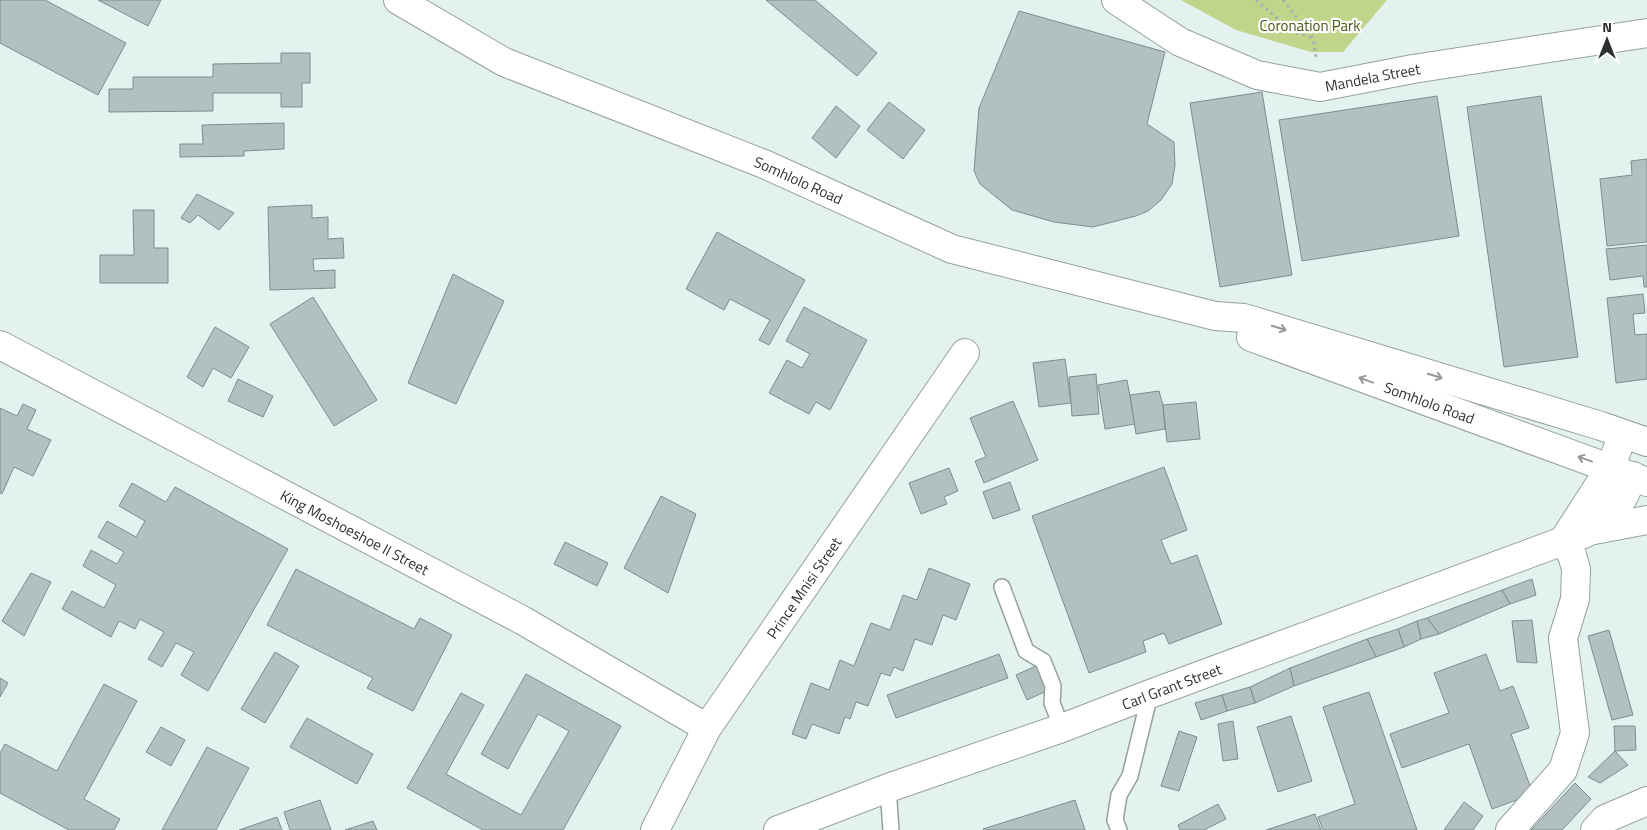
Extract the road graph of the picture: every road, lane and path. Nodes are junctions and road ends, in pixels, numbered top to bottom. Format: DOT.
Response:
graph roads {
  1 [pos="398,0"];
  2 [pos="1116,0"];
  3 [pos="1256,0"];
  4 [pos="1283,0"];
  5 [pos="1647,33"];
  6 [pos="1313,38"];
  7 [pos="1320,87"];
  8 [pos="1215,316"];
  9 [pos="0,345"];
  10 [pos="965,353"];
  11 [pos="1635,439"];
  12 [pos="1630,475"];
  13 [pos="1647,520"];
  14 [pos="1594,530"];
  15 [pos="1563,541"];
  16 [pos="1002,587"];
  17 [pos="1150,694"];
  18 [pos="706,728"];
  19 [pos="1062,728"];
  20 [pos="888,788"];
  21 [pos="1647,801"];
  22 [pos="655,830"];
  23 [pos="778,830"];
  24 [pos="891,830"];
  25 [pos="1119,830"];
  26 [pos="1510,830"];
  27 [pos="1595,830"];
  1 -- 8 [label="street, Somhlolo Road"];
  2 -- 7 [label="street, Mandela Street"];
  3 -- 6 [label="path"];
  4 -- 6 [label="path"];
  5 -- 7 [label="street, Mandela Street"];
  6 -- 7 [label="path"];
  8 -- 11 [label="street, Somhlolo Road, one-way"];
  12 -- 8 [label="street, Somhlolo Road, one-way"];
  9 -- 18 [label="street, King Moshoeshoe II Street"];
  10 -- 18 [label="street, Prince Mnisi Street"];
  11 -- 12 [label="street"];
  12 -- 14 [label="street"];
  12 -- 15 [label="street"];
  13 -- 14 [label="street"];
  14 -- 15 [label="street, Carl Grant Street"];
  15 -- 17 [label="street, Carl Grant Street"];
  15 -- 26 [label="street"];
  16 -- 19 [label="lane"];
  17 -- 19 [label="street, Carl Grant Street"];
  17 -- 25 [label="lane"];
  18 -- 22 [label="street, Prince Mnisi Street"];
  19 -- 20 [label="street, Carl Grant Street"];
  20 -- 23 [label="street, Carl Grant Street"];
  20 -- 24 [label="lane"];
  21 -- 27 [label="street"];
}
